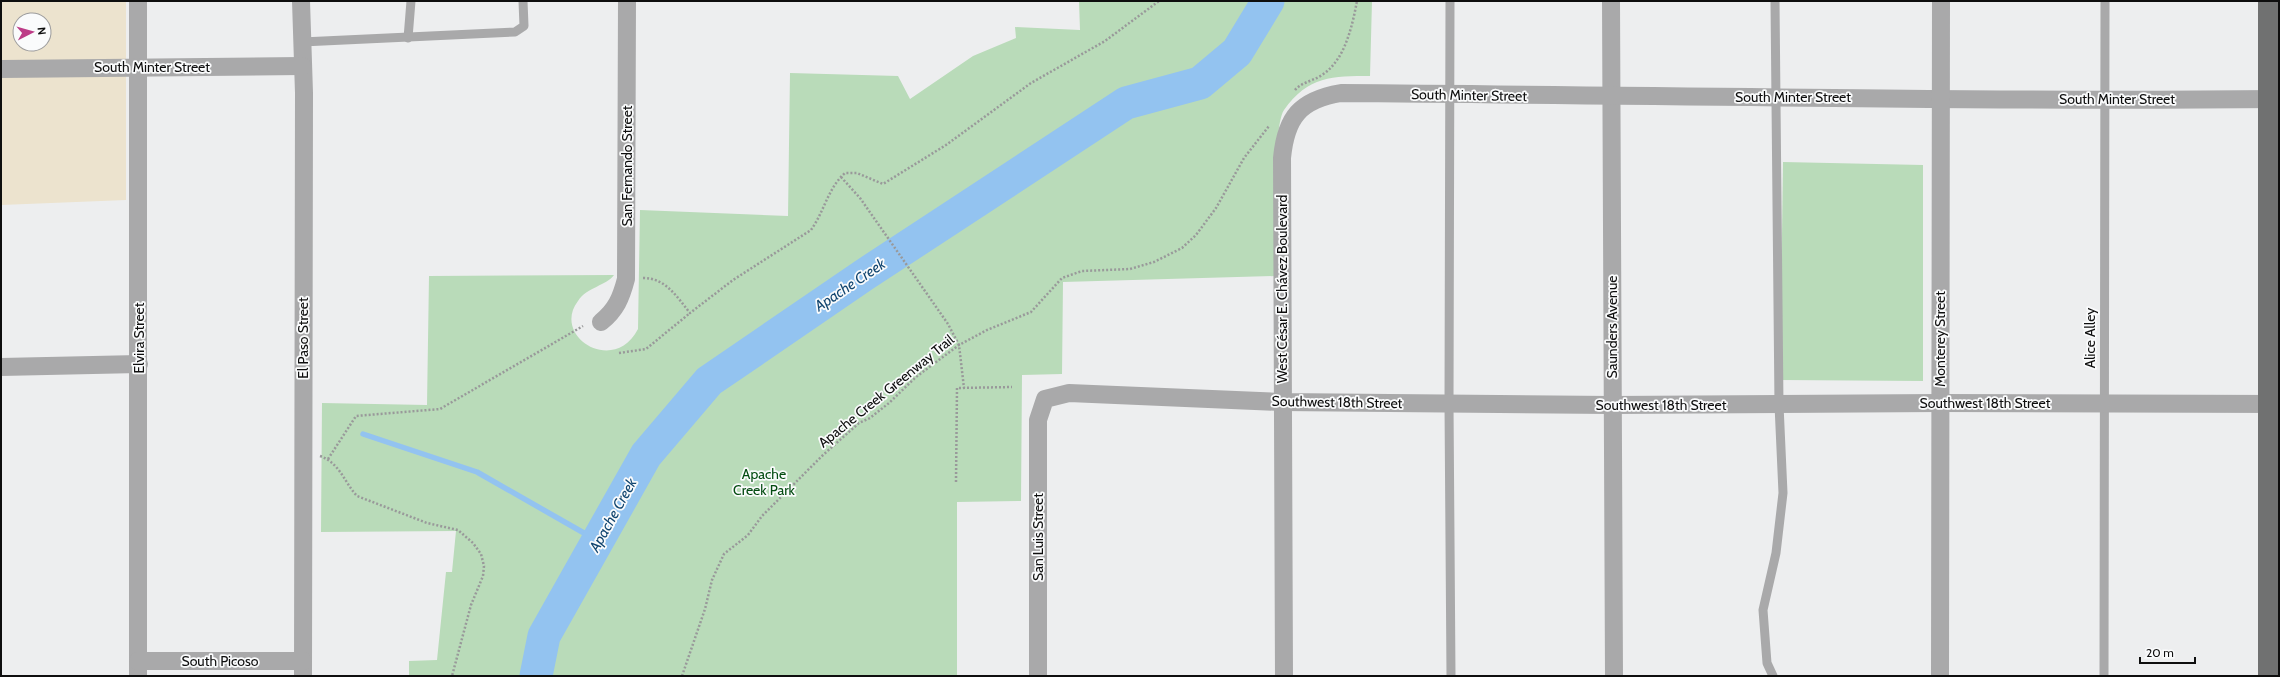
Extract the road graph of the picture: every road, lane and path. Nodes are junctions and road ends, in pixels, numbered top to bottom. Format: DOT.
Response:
graph roads {
  1 [pos="138,1"];
  2 [pos="301,1"];
  3 [pos="411,1"];
  4 [pos="523,1"];
  5 [pos="627,1"];
  6 [pos="1159,1"];
  7 [pos="1357,1"];
  8 [pos="1450,1"];
  9 [pos="1611,1"];
  10 [pos="1775,1"];
  11 [pos="1941,1"];
  12 [pos="2105,1"];
  13 [pos="2269,1"];
  14 [pos="408,38"];
  15 [pos="302,42"];
  16 [pos="302,66"];
  17 [pos="138,67"];
  18 [pos="1,69"];
  19 [pos="1293,92"];
  20 [pos="1451,94"];
  21 [pos="1611,97"];
  22 [pos="1940,97"];
  23 [pos="1775,98"];
  24 [pos="2274,99"];
  25 [pos="2105,100"];
  26 [pos="1308,102"];
  27 [pos="1272,121"];
  28 [pos="841,177"];
  29 [pos="642,278"];
  30 [pos="690,313"];
  31 [pos="601,322"];
  32 [pos="959,345"];
  33 [pos="619,353"];
  34 [pos="139,364"];
  35 [pos="1,367"];
  36 [pos="1012,387"];
  37 [pos="964,388"];
  38 [pos="1045,399"];
  39 [pos="1282,402"];
  40 [pos="1940,403"];
  41 [pos="2104,403"];
  42 [pos="1449,404"];
  43 [pos="2274,404"];
  44 [pos="1612,405"];
  45 [pos="1779,405"];
  46 [pos="303,450"];
  47 [pos="328,459"];
  48 [pos="956,482"];
  49 [pos="303,668"];
  50 [pos="138,669"];
  51 [pos="452,676"];
  52 [pos="682,676"];
  53 [pos="1038,676"];
  54 [pos="1284,676"];
  55 [pos="1451,676"];
  56 [pos="1614,676"];
  57 [pos="1773,676"];
  58 [pos="1940,676"];
  59 [pos="2104,676"];
  60 [pos="2268,676"];
  1 -- 17 [label="street, Elvira Street"];
  2 -- 15 [label="street, El Paso Street"];
  3 -- 14 [label="lane"];
  4 -- 14 [label="lane"];
  5 -- 31 [label="street, San Fernando Street"];
  6 -- 28 [label="path"];
  7 -- 19 [label="path"];
  8 -- 20 [label="lane"];
  9 -- 21 [label="street, Saunders Avenue"];
  10 -- 23 [label="lane"];
  11 -- 22 [label="street, Monterey Street"];
  12 -- 25 [label="lane, Alice Alley"];
  13 -- 24 [label="main road"];
  14 -- 15 [label="lane"];
  15 -- 16 [label="street, El Paso Street"];
  16 -- 17 [label="street, South Minter Street"];
  16 -- 46 [label="street, El Paso Street"];
  17 -- 18 [label="street, South Minter Street"];
  17 -- 34 [label="street, Elvira Street"];
  20 -- 21 [label="street, South Minter Street"];
  20 -- 26 [label="street, South Minter Street"];
  20 -- 42 [label="lane"];
  21 -- 23 [label="street, South Minter Street"];
  21 -- 44 [label="street, Saunders Avenue"];
  22 -- 23 [label="street, South Minter Street"];
  22 -- 25 [label="street, South Minter Street"];
  22 -- 40 [label="street, Monterey Street"];
  23 -- 45 [label="lane"];
  24 -- 25 [label="street, South Minter Street"];
  24 -- 43 [label="main road"];
  25 -- 41 [label="lane, Alice Alley"];
  26 -- 39 [label="street, West César E. Chávez Boulevard"];
  27 -- 32 [label="path, Apache Creek Greenway Trail"];
  28 -- 30 [label="path"];
  28 -- 32 [label="path"];
  29 -- 30 [label="path"];
  30 -- 33 [label="path"];
  31 -- 47 [label="path"];
  32 -- 37 [label="path"];
  32 -- 52 [label="path, Apache Creek Greenway Trail"];
  34 -- 35 [label="street"];
  34 -- 50 [label="street, Elvira Street"];
  36 -- 37 [label="path"];
  37 -- 48 [label="path"];
  38 -- 39 [label="street, Southwest 18th Street"];
  38 -- 53 [label="street, San Luis Street"];
  39 -- 42 [label="street, Southwest 18th Street"];
  39 -- 54 [label="street, West César E. Chávez Boulevard"];
  40 -- 41 [label="street, Southwest 18th Street"];
  40 -- 45 [label="street, Southwest 18th Street"];
  40 -- 58 [label="street, Monterey Street"];
  41 -- 43 [label="street, Southwest 18th Street"];
  41 -- 59 [label="lane, Alice Alley"];
  42 -- 44 [label="street, Southwest 18th Street"];
  42 -- 55 [label="lane"];
  43 -- 60 [label="main road"];
  44 -- 45 [label="street, Southwest 18th Street"];
  44 -- 56 [label="street, Saunders Avenue"];
  45 -- 57 [label="lane"];
  46 -- 47 [label="path"];
  46 -- 49 [label="street, El Paso Street"];
  47 -- 51 [label="path"];
  49 -- 50 [label="street, South Picoso"];
}
